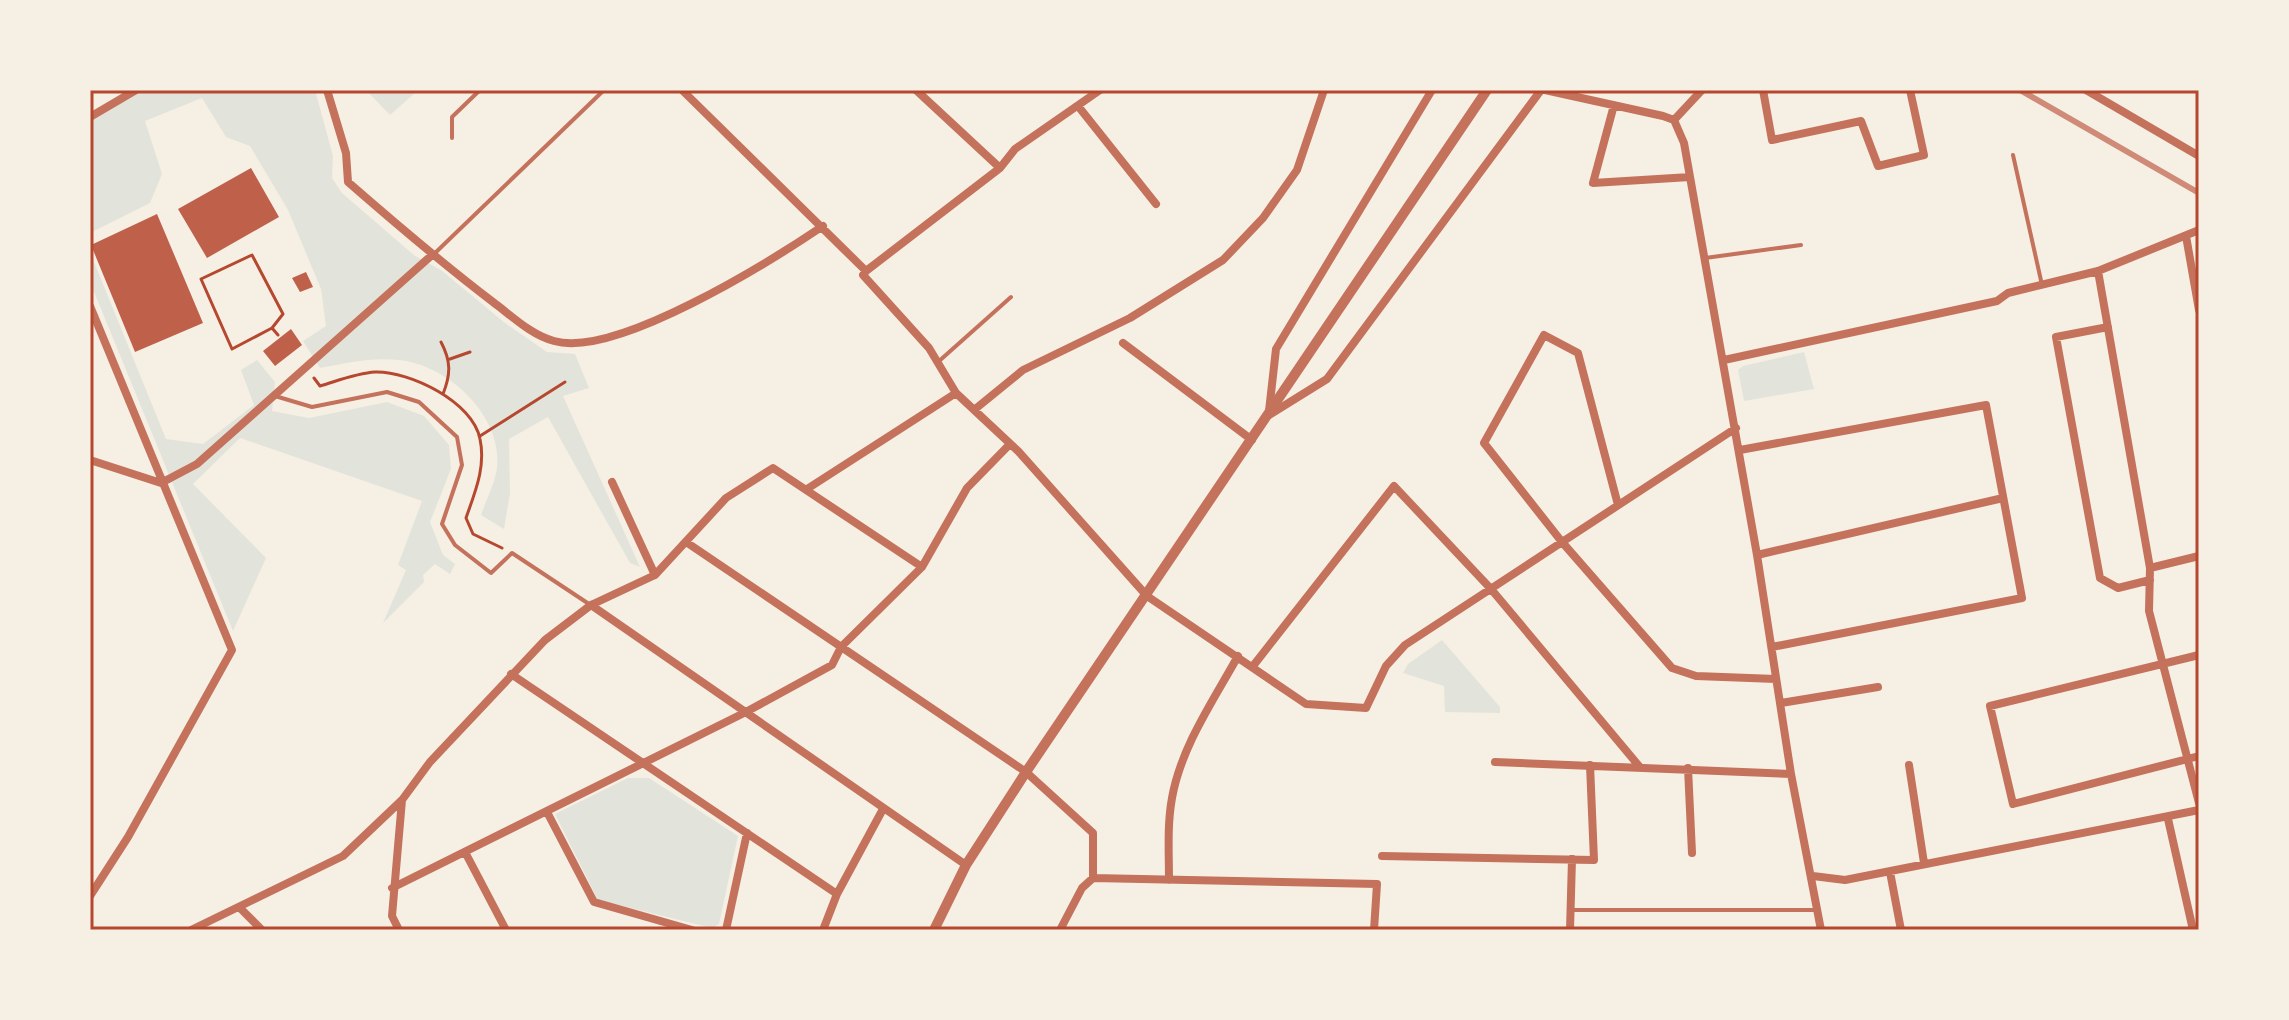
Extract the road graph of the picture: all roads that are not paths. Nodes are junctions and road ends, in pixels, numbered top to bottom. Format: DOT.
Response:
graph roads {
  1 [pos="136,90"];
  2 [pos="339,90"];
  3 [pos="480,90"];
  4 [pos="682,90"];
  5 [pos="916,90"];
  6 [pos="1100,90"];
  7 [pos="1324,90"];
  8 [pos="1432,90"];
  9 [pos="1487,90"];
  10 [pos="1543,90"];
  11 [pos="1702,90"];
  12 [pos="1763,90"];
  13 [pos="1910,90"];
  14 [pos="2086,90"];
  15 [pos="602,92"];
  16 [pos="328,94"];
  17 [pos="1614,105"];
  18 [pos="1078,106"];
  19 [pos="90,117"];
  20 [pos="1674,120"];
  21 [pos="452,138"];
  22 [pos="2013,155"];
  23 [pos="2199,156"];
  24 [pos="1000,168"];
  25 [pos="1690,177"];
  26 [pos="1156,204"];
  27 [pos="823,226"];
  28 [pos="2199,230"];
  29 [pos="2186,236"];
  30 [pos="1801,245"];
  31 [pos="432,255"];
  32 [pos="1705,258"];
  33 [pos="866,271"];
  34 [pos="2098,271"];
  35 [pos="2042,285"];
  36 [pos="1011,297"];
  37 [pos="90,306"];
  38 [pos="2199,310"];
  39 [pos="2108,327"];
  40 [pos="1123,343"];
  41 [pos="1724,360"];
  42 [pos="938,362"];
  43 [pos="956,393"];
  44 [pos="275,396"];
  45 [pos="974,410"];
  46 [pos="1268,416"];
  47 [pos="1736,428"];
  48 [pos="1252,440"];
  49 [pos="1010,444"];
  50 [pos="1740,450"];
  51 [pos="90,460"];
  52 [pos="612,482"];
  53 [pos="161,483"];
  54 [pos="807,489"];
  55 [pos="2003,498"];
  56 [pos="1618,505"];
  57 [pos="686,542"];
  58 [pos="1562,542"];
  59 [pos="1757,555"];
  60 [pos="2199,556"];
  61 [pos="922,567"];
  62 [pos="2150,568"];
  63 [pos="655,575"];
  64 [pos="2150,580"];
  65 [pos="1491,589"];
  66 [pos="1147,596"];
  67 [pos="591,605"];
  68 [pos="841,647"];
  69 [pos="1772,647"];
  70 [pos="2199,655"];
  71 [pos="1238,656"];
  72 [pos="2163,665"];
  73 [pos="1253,666"];
  74 [pos="511,674"];
  75 [pos="1776,679"];
  76 [pos="1878,687"];
  77 [pos="1781,703"];
  78 [pos="744,713"];
  79 [pos="2199,756"];
  80 [pos="2188,759"];
  81 [pos="640,762"];
  82 [pos="1495,762"];
  83 [pos="1590,765"];
  84 [pos="1909,765"];
  85 [pos="1639,766"];
  86 [pos="1688,768"];
  87 [pos="1026,772"];
  88 [pos="1791,774"];
  89 [pos="402,800"];
  90 [pos="2199,803"];
  91 [pos="883,809"];
  92 [pos="2199,810"];
  93 [pos="547,812"];
  94 [pos="2168,819"];
  95 [pos="747,833"];
  96 [pos="465,852"];
  97 [pos="1692,853"];
  98 [pos="1382,856"];
  99 [pos="1572,859"];
  100 [pos="1924,863"];
  101 [pos="966,865"];
  102 [pos="1890,872"];
  103 [pos="1813,876"];
  104 [pos="1093,878"];
  105 [pos="1169,880"];
  106 [pos="392,888"];
  107 [pos="837,894"];
  108 [pos="90,896"];
  109 [pos="240,908"];
  110 [pos="1570,910"];
  111 [pos="1818,910"];
  112 [pos="191,930"];
  113 [pos="262,930"];
  114 [pos="399,930"];
  115 [pos="506,930"];
  116 [pos="692,930"];
  117 [pos="726,930"];
  118 [pos="823,930"];
  119 [pos="934,930"];
  120 [pos="1060,930"];
  121 [pos="1374,930"];
  122 [pos="1570,930"];
  123 [pos="1821,930"];
  124 [pos="1901,930"];
  125 [pos="2193,930"];
  1 -- 19 [label="street"];
  2 -- 16 [label="street"];
  3 -- 21 [label="lane"];
  4 -- 27 [label="street"];
  5 -- 24 [label="street"];
  6 -- 18 [label="street"];
  7 -- 45 [label="street"];
  8 -- 46 [label="street"];
  9 -- 46 [label="street"];
  10 -- 17 [label="street"];
  10 -- 46 [label="street"];
  11 -- 20 [label="street"];
  12 -- 13 [label="street"];
  14 -- 23 [label="street"];
  15 -- 31 [label="lane"];
  16 -- 31 [label="street"];
  17 -- 20 [label="street"];
  17 -- 25 [label="street"];
  18 -- 24 [label="street"];
  18 -- 26 [label="street"];
  20 -- 25 [label="street"];
  22 -- 35 [label="lane"];
  24 -- 33 [label="street"];
  25 -- 32 [label="street"];
  27 -- 31 [label="street"];
  27 -- 33 [label="street"];
  28 -- 29 [label="street"];
  29 -- 34 [label="street"];
  29 -- 38 [label="street"];
  30 -- 32 [label="lane"];
  31 -- 44 [label="street"];
  32 -- 41 [label="street"];
  33 -- 42 [label="street"];
  34 -- 35 [label="street"];
  34 -- 39 [label="street"];
  35 -- 41 [label="street"];
  36 -- 42 [label="lane"];
  37 -- 53 [label="street"];
  39 -- 62 [label="street"];
  39 -- 64 [label="street"];
  40 -- 48 [label="street"];
  41 -- 47 [label="street"];
  42 -- 43 [label="street"];
  43 -- 45 [label="street"];
  43 -- 54 [label="street"];
  44 -- 53 [label="street"];
  44 -- 67 [label="lane"];
  45 -- 49 [label="street"];
  46 -- 48 [label="street"];
  47 -- 50 [label="street"];
  47 -- 56 [label="street"];
  48 -- 66 [label="street"];
  49 -- 61 [label="street"];
  49 -- 66 [label="street"];
  50 -- 55 [label="street"];
  50 -- 59 [label="street"];
  51 -- 53 [label="street"];
  52 -- 63 [label="street"];
  53 -- 108 [label="street"];
  54 -- 57 [label="street"];
  54 -- 61 [label="street"];
  55 -- 59 [label="street"];
  55 -- 69 [label="street"];
  56 -- 58 [label="street"];
  56 -- 58 [label="street"];
  57 -- 63 [label="street"];
  57 -- 68 [label="street"];
  58 -- 65 [label="street"];
  58 -- 75 [label="street"];
  59 -- 69 [label="street"];
  60 -- 62 [label="street"];
  61 -- 68 [label="street"];
  62 -- 64 [label="street"];
  63 -- 67 [label="street"];
  64 -- 72 [label="street"];
  65 -- 73 [label="street"];
  65 -- 73 [label="street"];
  65 -- 85 [label="street"];
  66 -- 71 [label="street"];
  66 -- 87 [label="street"];
  67 -- 74 [label="street"];
  67 -- 78 [label="street"];
  68 -- 78 [label="street"];
  68 -- 87 [label="street"];
  69 -- 75 [label="street"];
  70 -- 72 [label="street"];
  71 -- 73 [label="street"];
  71 -- 105 [label="street"];
  72 -- 80 [label="street"];
  72 -- 80 [label="street"];
  74 -- 81 [label="street"];
  74 -- 89 [label="street"];
  75 -- 77 [label="street"];
  76 -- 77 [label="street"];
  77 -- 88 [label="street"];
  78 -- 81 [label="street"];
  78 -- 91 [label="street"];
  79 -- 80 [label="street"];
  80 -- 90 [label="street"];
  81 -- 93 [label="street"];
  81 -- 95 [label="street"];
  82 -- 83 [label="street"];
  83 -- 85 [label="street"];
  83 -- 99 [label="street"];
  84 -- 100 [label="street"];
  85 -- 86 [label="street"];
  86 -- 88 [label="street"];
  86 -- 97 [label="street"];
  87 -- 101 [label="street"];
  87 -- 104 [label="street"];
  88 -- 103 [label="street"];
  89 -- 106 [label="street"];
  89 -- 109 [label="street"];
  91 -- 101 [label="street"];
  91 -- 107 [label="street"];
  92 -- 94 [label="street"];
  93 -- 96 [label="street"];
  93 -- 116 [label="street"];
  94 -- 100 [label="street"];
  94 -- 125 [label="street"];
  95 -- 107 [label="street"];
  95 -- 117 [label="street"];
  96 -- 106 [label="street"];
  96 -- 115 [label="street"];
  98 -- 99 [label="street"];
  99 -- 110 [label="street"];
  100 -- 102 [label="street"];
  101 -- 119 [label="street"];
  102 -- 103 [label="street"];
  102 -- 124 [label="street"];
  103 -- 111 [label="street"];
  104 -- 105 [label="street"];
  104 -- 120 [label="street"];
  105 -- 121 [label="street"];
  106 -- 114 [label="street"];
  107 -- 118 [label="street"];
  109 -- 112 [label="street"];
  109 -- 113 [label="street"];
  110 -- 111 [label="lane"];
  110 -- 122 [label="street"];
  111 -- 123 [label="street"];
}
